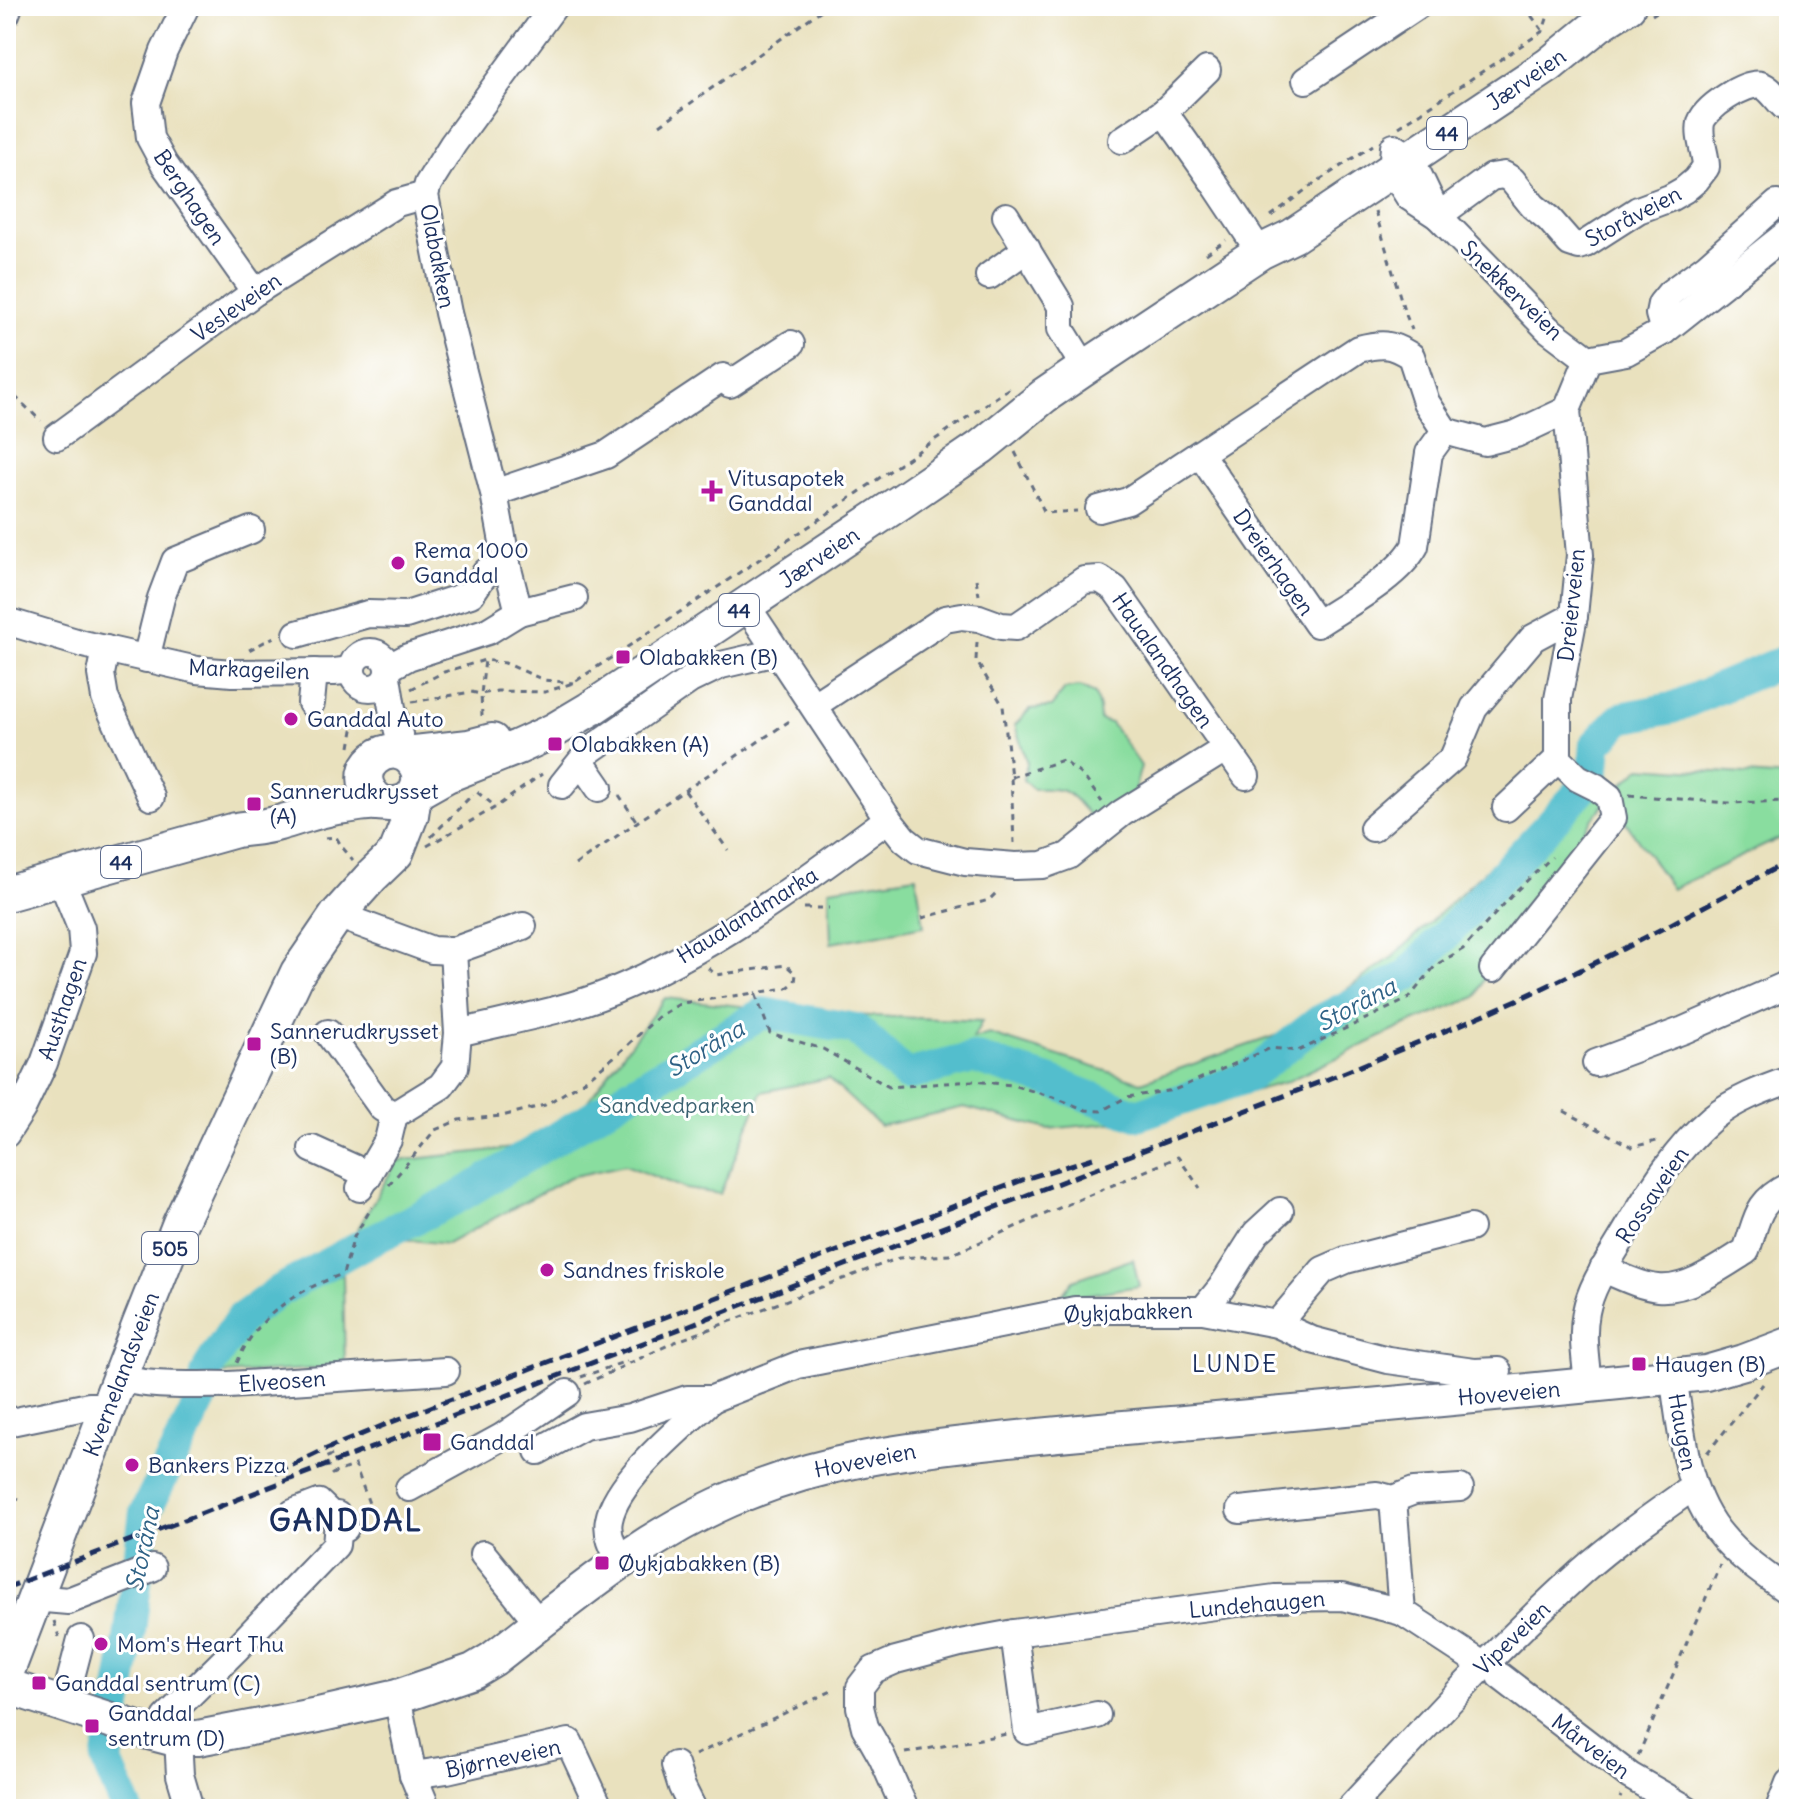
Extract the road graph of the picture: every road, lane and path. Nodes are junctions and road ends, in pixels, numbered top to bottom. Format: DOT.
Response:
graph roads {
  1 [pos="9,6"];
  2 [pos="186,6"];
  3 [pos="554,6"];
  4 [pos="827,6"];
  5 [pos="1417,6"];
  6 [pos="1524,6"];
  7 [pos="1551,6"];
  8 [pos="1601,6"];
  9 [pos="1628,6"];
  10 [pos="6,14"];
  11 [pos="1543,31"];
  12 [pos="1207,70"];
  13 [pos="1306,80"];
  14 [pos="1789,110"];
  15 [pos="1164,112"];
  16 [pos="660,125"];
  17 [pos="1122,140"];
  18 [pos="1394,149"];
  19 [pos="425,195"];
  20 [pos="1777,204"];
  21 [pos="1375,211"];
  22 [pos="1006,216"];
  23 [pos="1438,216"];
  24 [pos="1789,232"];
  25 [pos="1254,242"];
  26 [pos="1027,249"];
  27 [pos="1203,257"];
  28 [pos="989,276"];
  29 [pos="255,292"];
  30 [pos="1664,331"];
  31 [pos="791,344"];
  32 [pos="1411,356"];
  33 [pos="1588,359"];
  34 [pos="1085,368"];
  35 [pos="1011,387"];
  36 [pos="6,388"];
  37 [pos="1044,396"];
  38 [pos="1567,410"];
  39 [pos="1445,431"];
  40 [pos="57,437"];
  41 [pos="1014,449"];
  42 [pos="1200,454"];
  43 [pos="494,493"];
  44 [pos="1099,509"];
  45 [pos="251,530"];
  46 [pos="508,569"];
  47 [pos="976,579"];
  48 [pos="574,598"];
  49 [pos="746,605"];
  50 [pos="519,612"];
  51 [pos="1574,616"];
  52 [pos="979,618"];
  53 [pos="6,621"];
  54 [pos="297,634"];
  55 [pos="106,649"];
  56 [pos="777,652"];
  57 [pos="244,654"];
  58 [pos="146,659"];
  59 [pos="485,660"];
  60 [pos="314,672"];
  61 [pos="373,675"];
  62 [pos="573,683"];
  63 [pos="411,689"];
  64 [pos="481,694"];
  65 [pos="311,703"];
  66 [pos="402,704"];
  67 [pos="814,705"];
  68 [pos="366,714"];
  69 [pos="482,717"];
  70 [pos="1225,749"];
  71 [pos="380,757"];
  72 [pos="1558,759"];
  73 [pos="581,762"];
  74 [pos="1246,776"];
  75 [pos="1011,777"];
  76 [pos="562,785"];
  77 [pos="599,788"];
  78 [pos="685,791"];
  79 [pos="151,797"];
  80 [pos="398,798"];
  81 [pos="496,807"];
  82 [pos="1506,808"];
  83 [pos="888,819"];
  84 [pos="1114,820"];
  85 [pos="1373,828"];
  86 [pos="236,830"];
  87 [pos="728,850"];
  88 [pos="417,852"];
  89 [pos="575,865"];
  90 [pos="1015,866"];
  91 [pos="61,879"];
  92 [pos="996,893"];
  93 [pos="6,894"];
  94 [pos="337,915"];
  95 [pos="922,918"];
  96 [pos="523,926"];
  97 [pos="453,951"];
  98 [pos="697,951"];
  99 [pos="1493,969"];
  100 [pos="1789,982"];
  101 [pos="755,993"];
  102 [pos="328,1033"];
  103 [pos="458,1033"];
  104 [pos="1298,1051"];
  105 [pos="1596,1063"];
  106 [pos="1789,1080"];
  107 [pos="1564,1111"];
  108 [pos="394,1115"];
  109 [pos="6,1134"];
  110 [pos="1658,1141"];
  111 [pos="312,1149"];
  112 [pos="1789,1186"];
  113 [pos="1200,1188"];
  114 [pos="371,1191"];
  115 [pos="1280,1211"];
  116 [pos="1470,1228"];
  117 [pos="1603,1269"];
  118 [pos="1203,1310"];
  119 [pos="1277,1324"];
  120 [pos="1789,1345"];
  121 [pos="642,1357"];
  122 [pos="446,1371"];
  123 [pos="1498,1371"];
  124 [pos="1673,1376"];
  125 [pos="1764,1383"];
  126 [pos="212,1385"];
  127 [pos="1588,1385"];
  128 [pos="569,1386"];
  129 [pos="114,1392"];
  130 [pos="712,1399"];
  131 [pos="6,1423"];
  132 [pos="538,1451"];
  133 [pos="1707,1452"];
  134 [pos="332,1455"];
  135 [pos="1693,1487"];
  136 [pos="409,1488"];
  137 [pos="1460,1488"];
  138 [pos="6,1494"];
  139 [pos="19,1499"];
  140 [pos="1393,1499"];
  141 [pos="371,1509"];
  142 [pos="1240,1510"];
  143 [pos="324,1518"];
  144 [pos="483,1554"];
  145 [pos="620,1560"];
  146 [pos="1720,1565"];
  147 [pos="142,1572"];
  148 [pos="1789,1592"];
  149 [pos="34,1603"];
  150 [pos="1402,1612"];
  151 [pos="539,1623"];
  152 [pos="1014,1633"];
  153 [pos="81,1639"];
  154 [pos="1491,1671"];
  155 [pos="6,1674"];
  156 [pos="6,1686"];
  157 [pos="860,1687"];
  158 [pos="397,1697"];
  159 [pos="66,1707"];
  160 [pos="1097,1715"];
  161 [pos="1027,1731"];
  162 [pos="170,1737"];
  163 [pos="882,1757"];
  164 [pos="675,1765"];
  165 [pos="413,1775"];
  166 [pos="1630,1776"];
  167 [pos="1789,1783"];
  168 [pos="190,1809"];
  169 [pos="427,1809"];
  170 [pos="600,1809"];
  171 [pos="693,1809"];
  172 [pos="905,1809"];
  173 [pos="1349,1809"];
  174 [pos="1615,1809"];
  175 [pos="1687,1809"];
  176 [pos="1779,1809"];
  1 -- 10 [label="street"];
  2 -- 29 [label="street, Berghagen"];
  3 -- 19 [label="street, Olabakken"];
  4 -- 16 [label="path"];
  5 -- 13 [label="street"];
  6 -- 11 [label="path"];
  7 -- 11 [label="path"];
  8 -- 18 [label="main road, Jærveien / 44"];
  9 -- 18 [label="main road, Jærveien / 44"];
  11 -- 18 [label="path"];
  12 -- 15 [label="street"];
  14 -- 23 [label="street, Storåveien"];
  15 -- 17 [label="street"];
  15 -- 25 [label="street"];
  18 -- 23 [label="street, Snekkerveien"];
  18 -- 25 [label="main road, Jærveien / 44"];
  18 -- 25 [label="path"];
  19 -- 29 [label="street, Vesleveien"];
  19 -- 43 [label="street, Olabakken"];
  20 -- 30 [label="street"];
  21 -- 32 [label="path"];
  22 -- 26 [label="street"];
  23 -- 33 [label="street, Snekkerveien"];
  24 -- 30 [label="street"];
  25 -- 27 [label="path"];
  25 -- 34 [label="main road, Jærveien / 44"];
  26 -- 28 [label="street"];
  26 -- 34 [label="street"];
  29 -- 40 [label="street, Vesleveien"];
  30 -- 33 [label="street"];
  31 -- 43 [label="street"];
  32 -- 39 [label="street"];
  32 -- 42 [label="street"];
  33 -- 38 [label="street, Dreierveien"];
  34 -- 37 [label="main road, Jærveien / 44"];
  35 -- 62 [label="path"];
  36 -- 40 [label="path"];
  37 -- 49 [label="main road, Jærveien / 44"];
  37 -- 71 [label="main road, Jærveien / 44"];
  38 -- 39 [label="street"];
  38 -- 51 [label="street, Dreierveien"];
  39 -- 42 [label="street, Dreierhagen"];
  41 -- 44 [label="path"];
  42 -- 44 [label="street"];
  43 -- 46 [label="street, Olabakken"];
  45 -- 58 [label="street"];
  46 -- 50 [label="street, Olabakken"];
  46 -- 54 [label="street"];
  47 -- 52 [label="path"];
  48 -- 50 [label="street"];
  49 -- 56 [label="street"];
  49 -- 80 [label="main road, Jærveien / 44"];
  50 -- 61 [label="street"];
  51 -- 72 [label="street, Dreierveien"];
  51 -- 85 [label="street"];
  52 -- 67 [label="street, Haualandhagen"];
  52 -- 70 [label="street, Haualandhagen"];
  52 -- 75 [label="path"];
  53 -- 55 [label="street, Markageilen"];
  54 -- 57 [label="path"];
  55 -- 58 [label="street, Markageilen"];
  55 -- 79 [label="street"];
  56 -- 67 [label="street"];
  56 -- 73 [label="street"];
  58 -- 60 [label="street, Markageilen"];
  59 -- 62 [label="path"];
  59 -- 63 [label="path"];
  59 -- 64 [label="path"];
  60 -- 61 [label="street, Markageilen"];
  60 -- 65 [label="street"];
  61 -- 71 [label="street"];
  62 -- 64 [label="path"];
  64 -- 66 [label="path"];
  64 -- 69 [label="path"];
  67 -- 78 [label="path"];
  67 -- 83 [label="street"];
  68 -- 71 [label="path"];
  70 -- 74 [label="street, Haualandhagen"];
  70 -- 84 [label="street"];
  71 -- 80 [label="main road"];
  71 -- 80 [label="main road"];
  71 -- 86 [label="main road, Jærveien / 44"];
  72 -- 82 [label="street"];
  72 -- 99 [label="street"];
  73 -- 76 [label="street"];
  73 -- 77 [label="street"];
  75 -- 84 [label="path"];
  75 -- 90 [label="path"];
  78 -- 87 [label="path"];
  78 -- 89 [label="path"];
  80 -- 86 [label="main road, Jærveien / 44"];
  80 -- 94 [label="main road, Kvernelandsveien / 505"];
  81 -- 88 [label="path"];
  83 -- 90 [label="street"];
  83 -- 98 [label="street, Haualandmarka"];
  84 -- 90 [label="street"];
  86 -- 91 [label="main road, Jærveien / 44"];
  91 -- 93 [label="main road, Jærveien / 44"];
  91 -- 109 [label="street, Austhagen"];
  92 -- 95 [label="path"];
  94 -- 97 [label="street"];
  94 -- 129 [label="main road, Kvernelandsveien / 505"];
  96 -- 97 [label="street"];
  97 -- 103 [label="street"];
  98 -- 101 [label="path"];
  98 -- 103 [label="street, Haualandmarka"];
  100 -- 105 [label="street"];
  101 -- 104 [label="path"];
  101 -- 114 [label="path"];
  102 -- 108 [label="street"];
  103 -- 108 [label="street"];
  106 -- 117 [label="street, Rossaveien"];
  107 -- 110 [label="path"];
  108 -- 114 [label="street"];
  111 -- 114 [label="street"];
  112 -- 117 [label="street, Rossaveien"];
  113 -- 121 [label="path"];
  114 -- 126 [label="path"];
  115 -- 118 [label="street"];
  116 -- 119 [label="street"];
  117 -- 127 [label="street, Rossaveien"];
  118 -- 119 [label="street, Øykjabakken"];
  118 -- 130 [label="street, Øykjabakken"];
  119 -- 123 [label="street, Øykjabakken"];
  120 -- 124 [label="main road, Hoveveien"];
  121 -- 128 [label="path"];
  121 -- 128 [label="path"];
  122 -- 126 [label="street, Elveosen"];
  124 -- 127 [label="main road, Hoveveien"];
  124 -- 135 [label="street, Haugen"];
  125 -- 133 [label="path"];
  126 -- 129 [label="street, Elveosen"];
  127 -- 145 [label="main road, Hoveveien"];
  128 -- 136 [label="street"];
  129 -- 131 [label="street, Elveosen"];
  129 -- 149 [label="main road, Kvernelandsveien / 505"];
  130 -- 132 [label="street, Øykjabakken"];
  130 -- 145 [label="street, Øykjabakken"];
  134 -- 141 [label="path"];
  135 -- 148 [label="street, Haugen"];
  135 -- 154 [label="street, Vipeveien"];
  137 -- 140 [label="street"];
  138 -- 139 [label="path"];
  140 -- 142 [label="street"];
  140 -- 150 [label="street"];
  143 -- 162 [label="street"];
  144 -- 151 [label="street"];
  145 -- 151 [label="main road, Hoveveien"];
  146 -- 166 [label="path"];
  147 -- 149 [label="street"];
  149 -- 155 [label="main road, Kvernelandsveien / 505"];
  150 -- 152 [label="street, Lundehaugen"];
  150 -- 154 [label="street, Lundehaugen"];
  151 -- 158 [label="main road, Hoveveien"];
  152 -- 157 [label="street, Lundehaugen"];
  152 -- 161 [label="street"];
  153 -- 159 [label="street"];
  154 -- 166 [label="street, Mårveien"];
  154 -- 173 [label="street, Vipeveien"];
  156 -- 159 [label="main road, Hoveveien"];
  157 -- 163 [label="street"];
  157 -- 164 [label="path"];
  158 -- 162 [label="main road, Hoveveien"];
  158 -- 165 [label="street, Bjørneveien"];
  159 -- 162 [label="main road, Hoveveien"];
  160 -- 161 [label="street"];
  161 -- 163 [label="path"];
  162 -- 168 [label="street"];
  163 -- 172 [label="street"];
  164 -- 171 [label="street"];
  165 -- 169 [label="street, Bjørneveien"];
  165 -- 170 [label="street, Bjørneveien"];
  166 -- 174 [label="path"];
  166 -- 175 [label="street, Mårveien"];
  167 -- 176 [label="street"];
}
